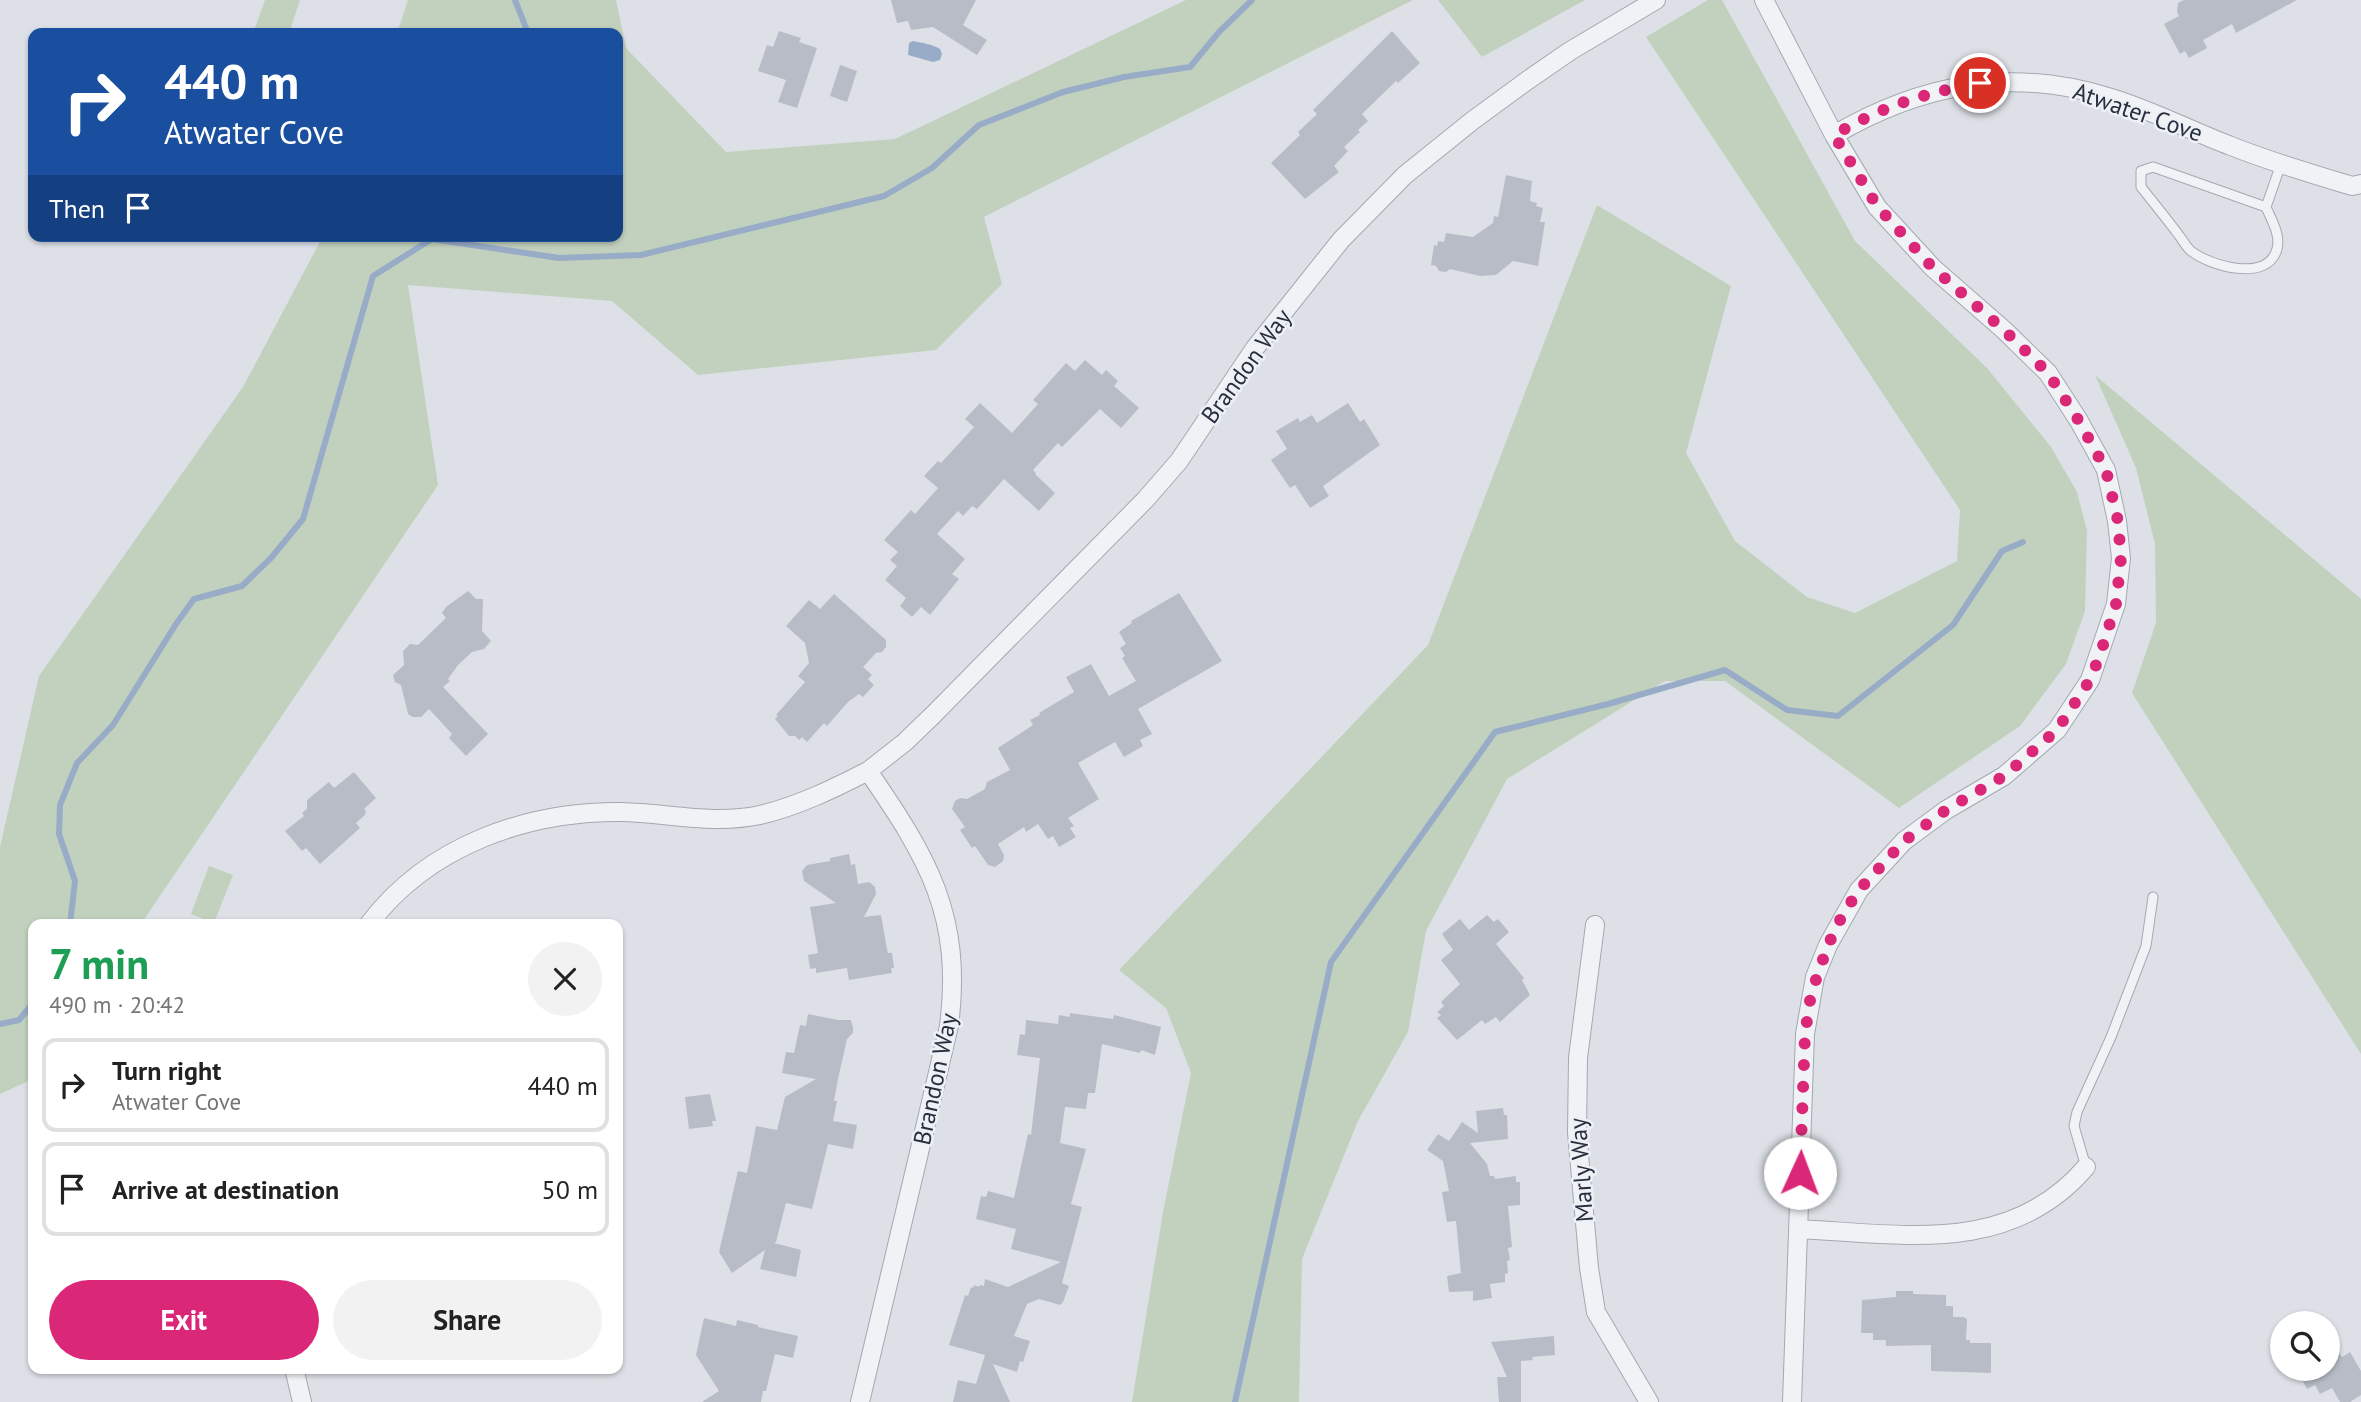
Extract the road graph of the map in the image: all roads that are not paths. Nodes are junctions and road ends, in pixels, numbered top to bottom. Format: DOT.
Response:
graph roads {
  1 [pos="1656,0"];
  2 [pos="1764,0"];
  3 [pos="1834,135"];
  4 [pos="2281,164"];
  5 [pos="2361,184"];
  6 [pos="2266,207"];
  7 [pos="868,771"];
  8 [pos="2153,897"];
  9 [pos="374,919"];
  10 [pos="1595,925"];
  11 [pos="2086,1167"];
  12 [pos="1798,1229"];
  13 [pos="295,1374"];
  14 [pos="302,1402"];
  15 [pos="860,1402"];
  16 [pos="1649,1402"];
  17 [pos="1792,1402"];
  1 -- 7 [label="street, Brandon Way"];
  2 -- 3 [label="street"];
  3 -- 4 [label="street, Atwater Cove"];
  3 -- 12 [label="street"];
  4 -- 5 [label="street, Atwater Cove"];
  4 -- 6 [label="lane"];
  6 -- 6 [label="lane"];
  7 -- 9 [label="street, Brandon Way"];
  7 -- 15 [label="street, Brandon Way"];
  8 -- 11 [label="lane"];
  10 -- 16 [label="street, Marly Way"];
  11 -- 12 [label="street"];
  12 -- 17 [label="street"];
  13 -- 14 [label="street"];
}
